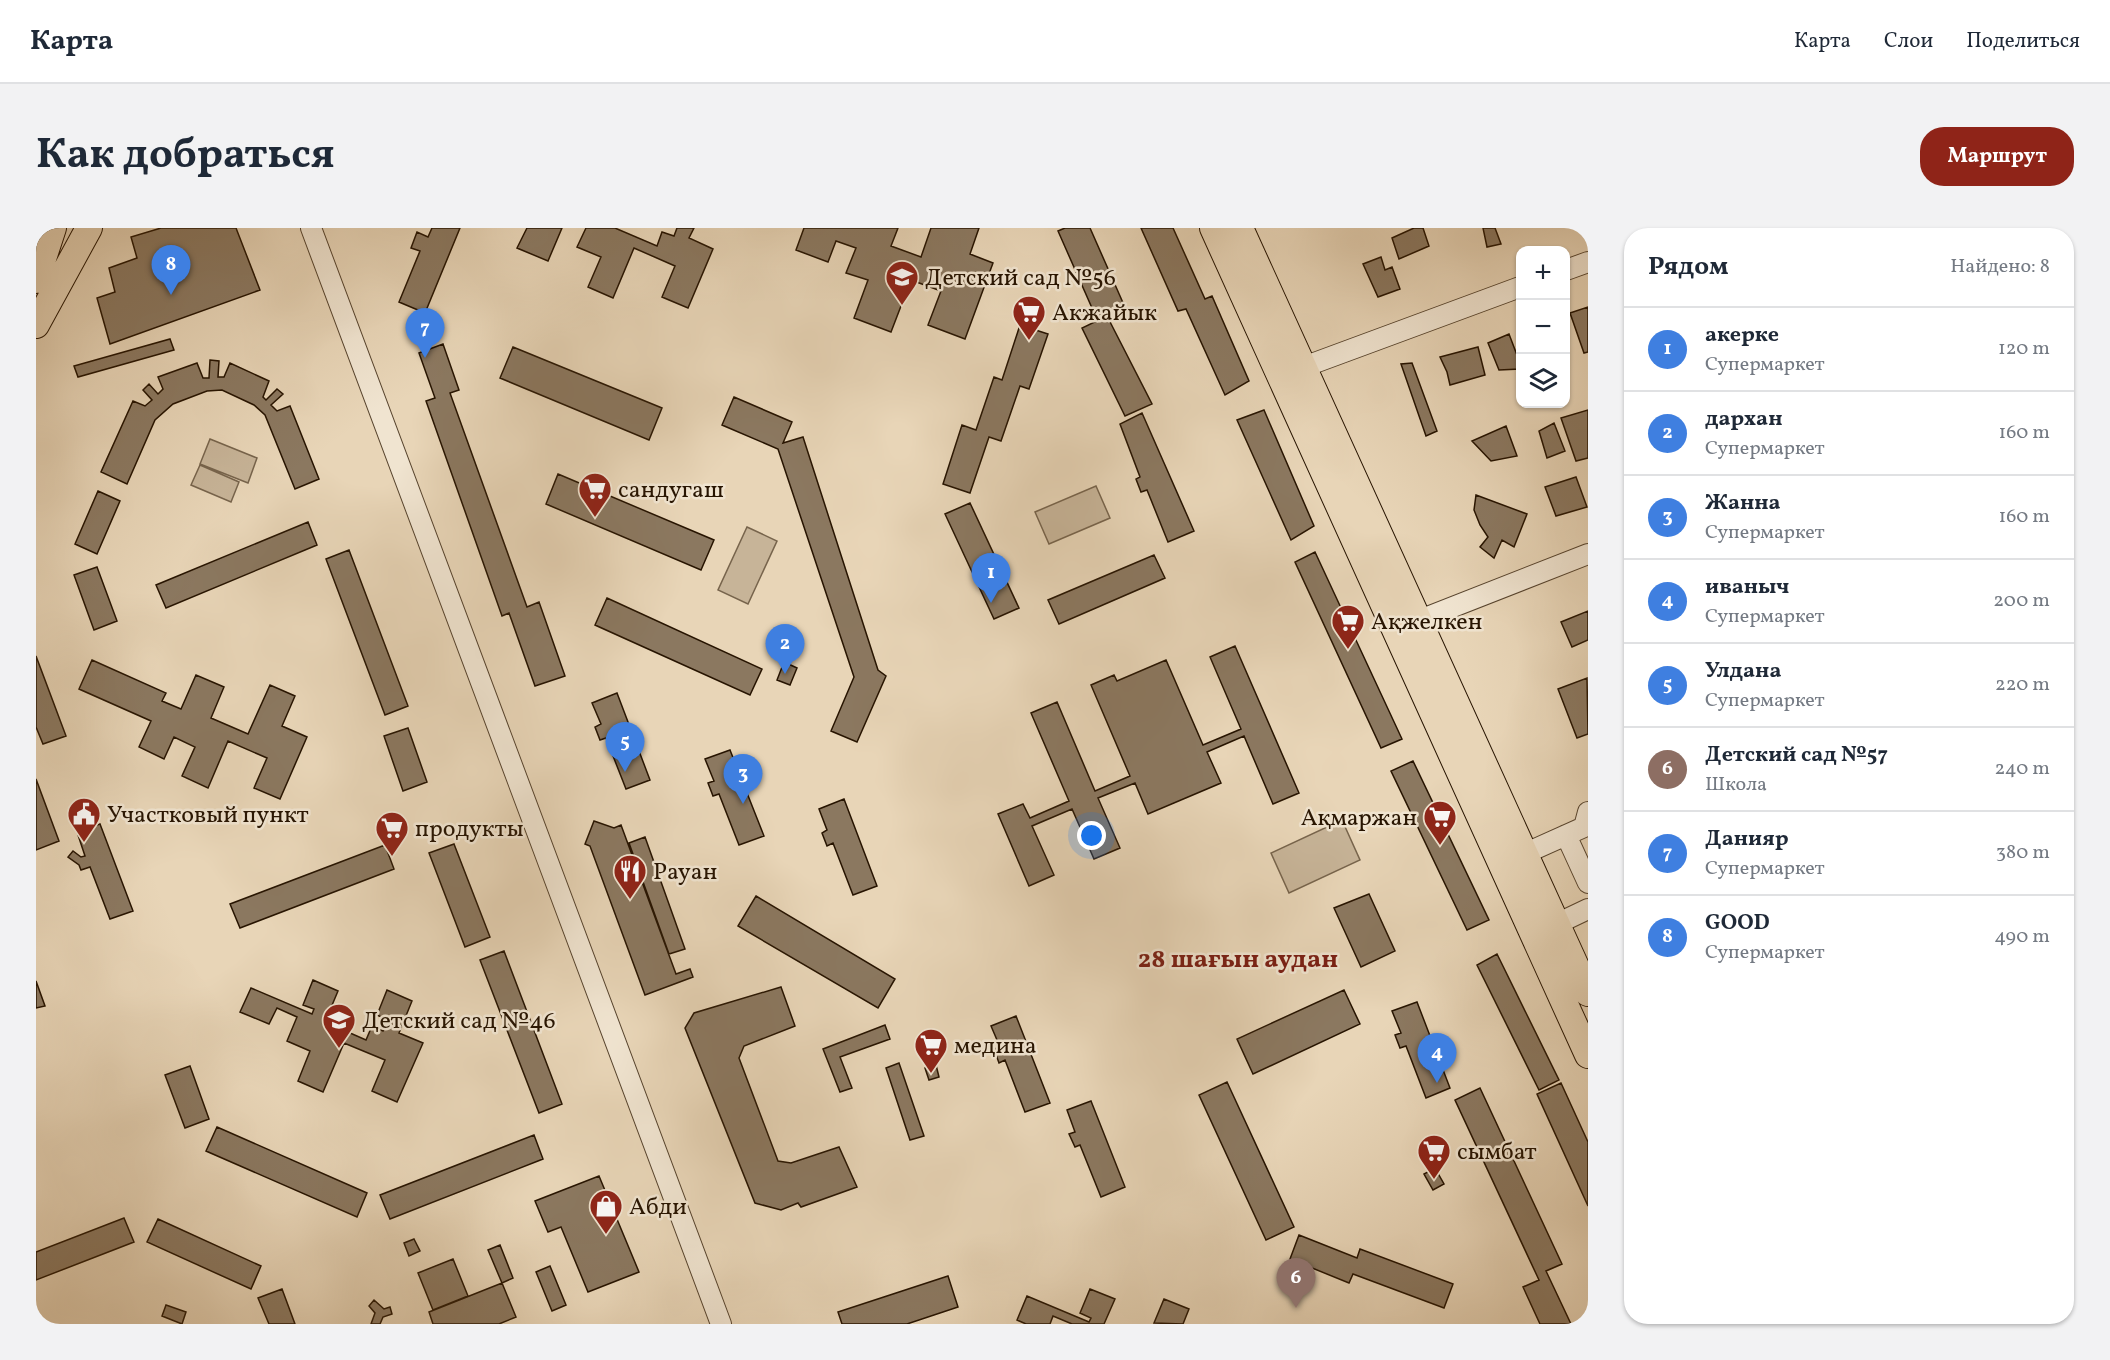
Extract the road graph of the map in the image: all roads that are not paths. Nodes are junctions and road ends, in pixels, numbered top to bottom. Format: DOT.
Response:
graph roads {
  1 [pos="52,228"];
  2 [pos="89,228"];
  3 [pos="311,228"];
  4 [pos="1213,228"];
  5 [pos="1240,228"];
  6 [pos="1588,262"];
  7 [pos="1570,269"];
  8 [pos="36,280"];
  9 [pos="1516,289"];
  10 [pos="36,325"];
  11 [pos="1303,367"];
  12 [pos="1279,377"];
  13 [pos="1588,554"];
  14 [pos="1407,625"];
  15 [pos="1588,812"];
  16 [pos="1566,835"];
  17 [pos="1524,854"];
  18 [pos="1588,883"];
  19 [pos="1588,909"];
  20 [pos="1545,929"];
  21 [pos="1588,993"];
  22 [pos="1588,1055"];
  23 [pos="721,1324"];
  1 -- 8 [label="main road"];
  2 -- 10 [label="main road"];
  3 -- 23 [label="street"];
  4 -- 12 [label="main road"];
  5 -- 11 [label="main road"];
  6 -- 7 [label="street"];
  9 -- 11 [label="street"];
  11 -- 12 [label="street"];
  11 -- 14 [label="main road"];
  12 -- 14 [label="main road"];
  13 -- 14 [label="street"];
  14 -- 17 [label="main road"];
  14 -- 20 [label="main road"];
  15 -- 16 [label="street"];
  16 -- 17 [label="street"];
  16 -- 18 [label="street"];
  17 -- 20 [label="main road"];
  19 -- 20 [label="street"];
  20 -- 21 [label="main road"];
  20 -- 22 [label="main road"];
}
